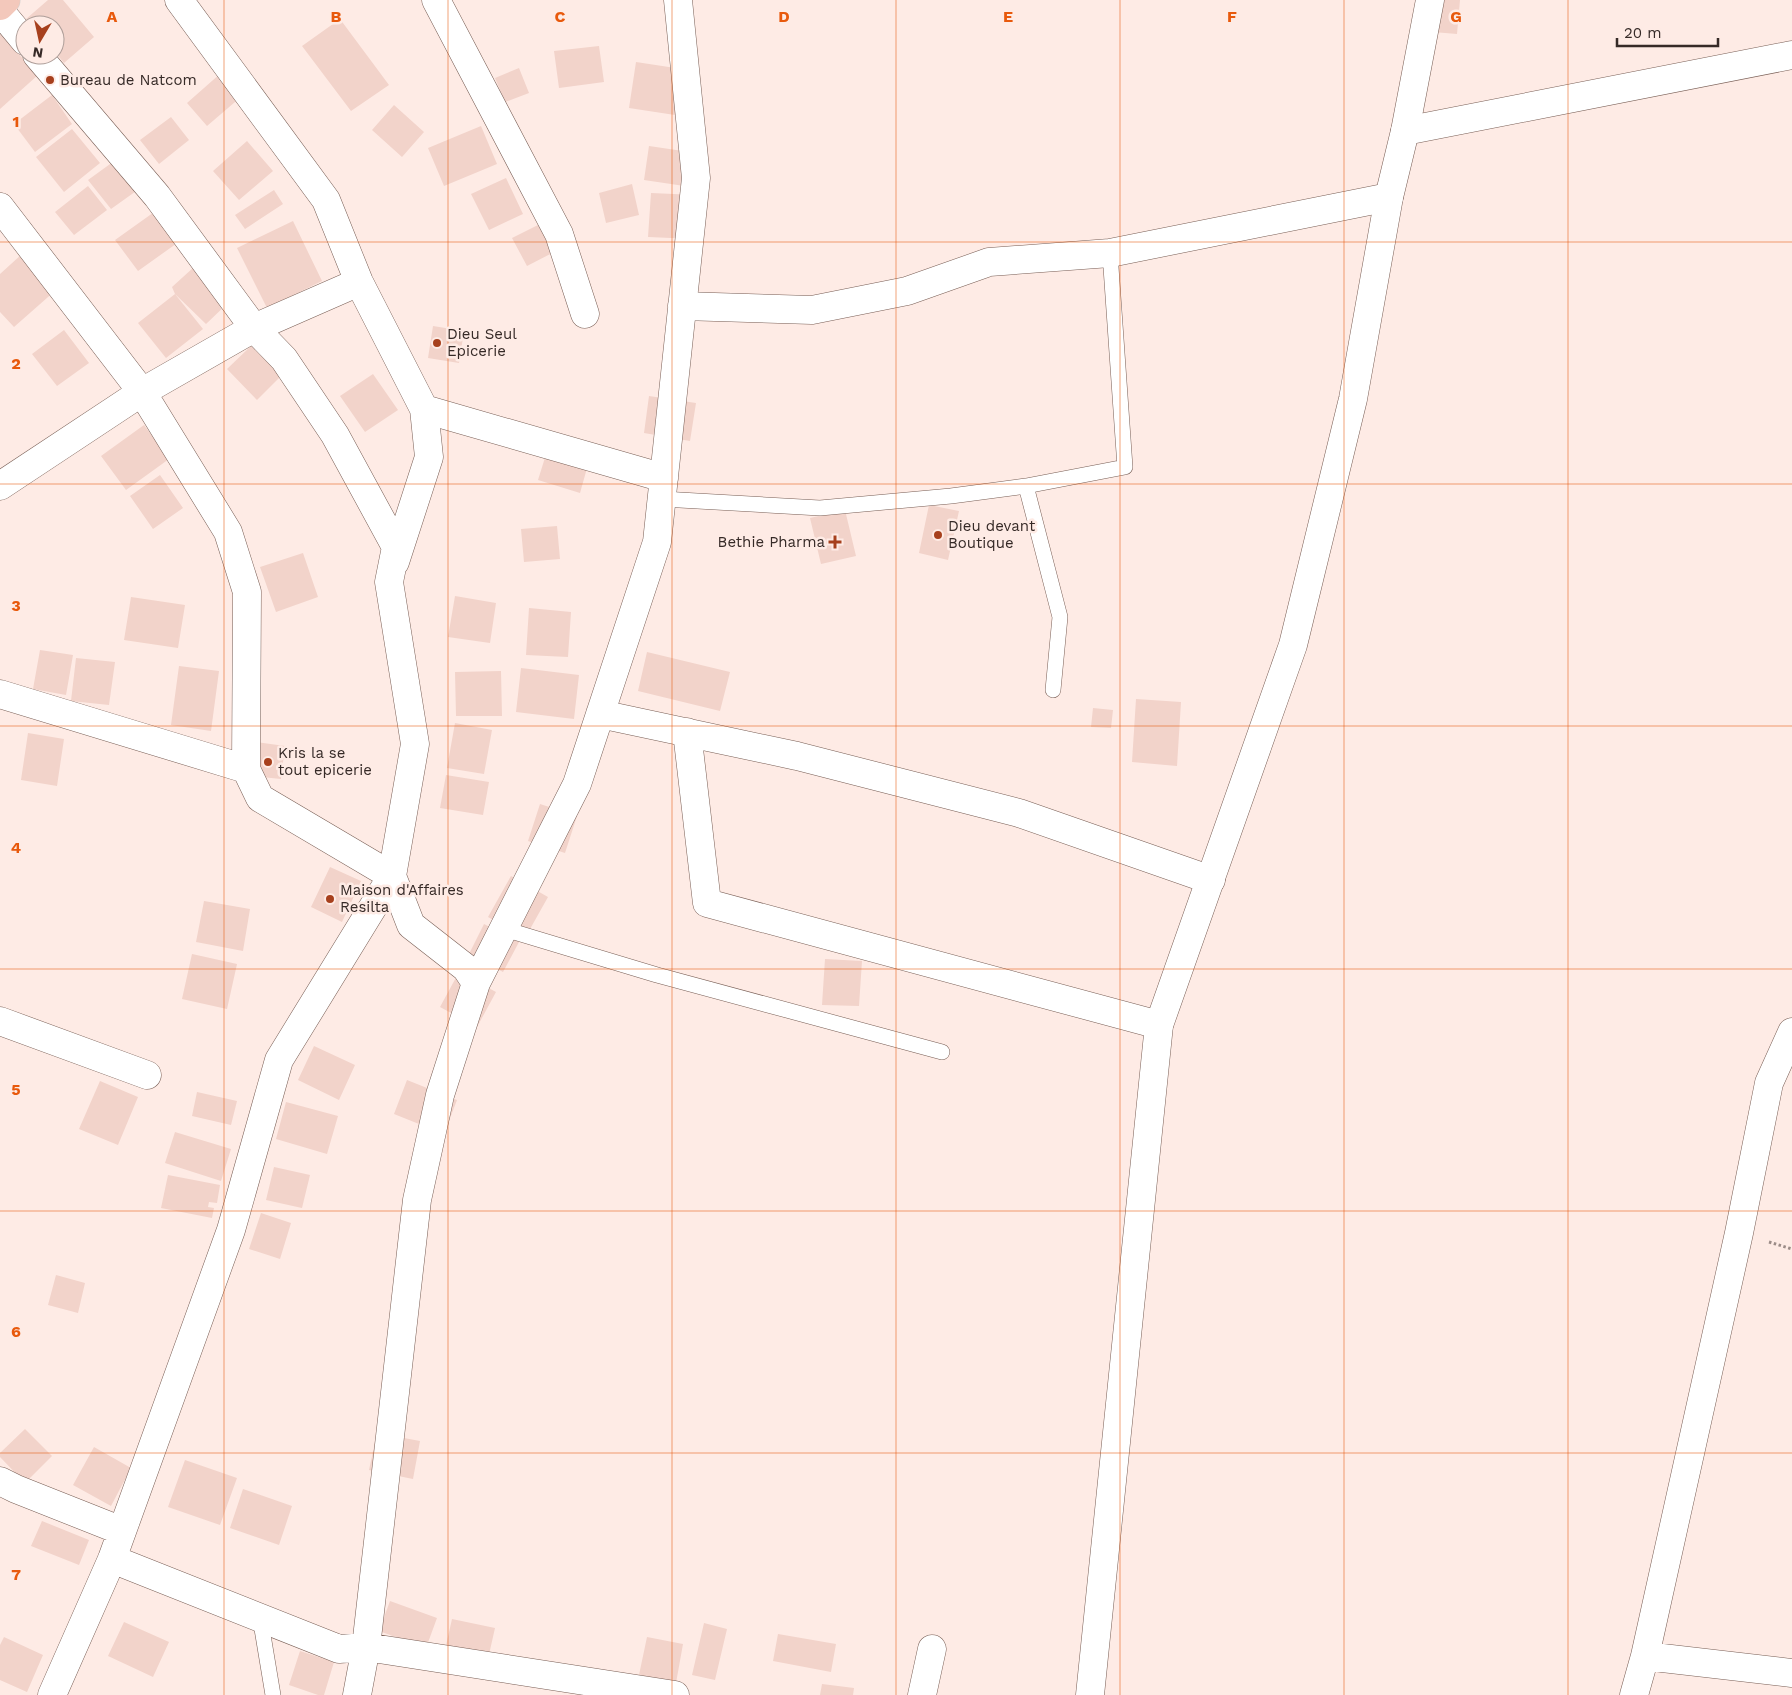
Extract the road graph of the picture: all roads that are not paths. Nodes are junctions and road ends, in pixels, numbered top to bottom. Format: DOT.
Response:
graph roads {
  1 [pos="6,0"];
  2 [pos="179,0"];
  3 [pos="436,0"];
  4 [pos="678,0"];
  5 [pos="1430,0"];
  6 [pos="0,6"];
  7 [pos="0,12"];
  8 [pos="15,29"];
  9 [pos="1792,55"];
  10 [pos="46,65"];
  11 [pos="1405,132"];
  12 [pos="1389,197"];
  13 [pos="0,207"];
  14 [pos="1110,253"];
  15 [pos="360,282"];
  16 [pos="682,306"];
  17 [pos="585,314"];
  18 [pos="254,328"];
  19 [pos="142,392"];
  20 [pos="424,409"];
  21 [pos="0,486"];
  22 [pos="1026,486"];
  23 [pos="663,488"];
  24 [pos="389,582"];
  25 [pos="1053,690"];
  26 [pos="0,694"];
  27 [pos="600,714"];
  28 [pos="687,732"];
  29 [pos="246,769"];
  30 [pos="392,876"];
  31 [pos="1211,880"];
  32 [pos="504,929"];
  33 [pos="476,983"];
  34 [pos="0,1021"];
  35 [pos="1158,1025"];
  36 [pos="1792,1032"];
  37 [pos="942,1052"];
  38 [pos="147,1075"];
  39 [pos="0,1481"];
  40 [pos="122,1531"];
  41 [pos="112,1559"];
  42 [pos="260,1617"];
  43 [pos="366,1647"];
  44 [pos="932,1649"];
  45 [pos="1645,1656"];
  46 [pos="1792,1673"];
  47 [pos="52,1695"];
  48 [pos="274,1695"];
  49 [pos="357,1695"];
  50 [pos="675,1695"];
  51 [pos="922,1695"];
  52 [pos="1090,1695"];
  53 [pos="1634,1695"];
  1 -- 6 [label="main road"];
  2 -- 15 [label="street"];
  3 -- 17 [label="street"];
  4 -- 16 [label="street"];
  5 -- 11 [label="street"];
  7 -- 8 [label="street"];
  9 -- 11 [label="street"];
  10 -- 18 [label="street"];
  11 -- 12 [label="street"];
  12 -- 14 [label="street"];
  12 -- 31 [label="street"];
  13 -- 19 [label="street"];
  14 -- 16 [label="street"];
  14 -- 22 [label="lane"];
  15 -- 18 [label="street"];
  15 -- 20 [label="street"];
  16 -- 23 [label="street"];
  18 -- 19 [label="street"];
  18 -- 24 [label="street"];
  19 -- 21 [label="street"];
  19 -- 29 [label="street"];
  20 -- 23 [label="street"];
  20 -- 24 [label="street"];
  22 -- 23 [label="lane"];
  22 -- 25 [label="lane"];
  23 -- 27 [label="street"];
  24 -- 30 [label="street"];
  26 -- 29 [label="street"];
  27 -- 28 [label="street"];
  27 -- 32 [label="street"];
  28 -- 31 [label="street"];
  28 -- 35 [label="street"];
  29 -- 30 [label="street"];
  30 -- 33 [label="street"];
  30 -- 40 [label="street"];
  31 -- 35 [label="street"];
  32 -- 33 [label="street"];
  32 -- 37 [label="lane"];
  33 -- 43 [label="street"];
  34 -- 38 [label="street"];
  35 -- 52 [label="street"];
  36 -- 45 [label="street"];
  39 -- 40 [label="street"];
  40 -- 41 [label="street"];
  41 -- 42 [label="street"];
  41 -- 47 [label="street"];
  42 -- 43 [label="street"];
  42 -- 48 [label="lane"];
  43 -- 49 [label="street"];
  43 -- 50 [label="street"];
  44 -- 51 [label="street"];
  45 -- 46 [label="street"];
  45 -- 53 [label="street"];
}
